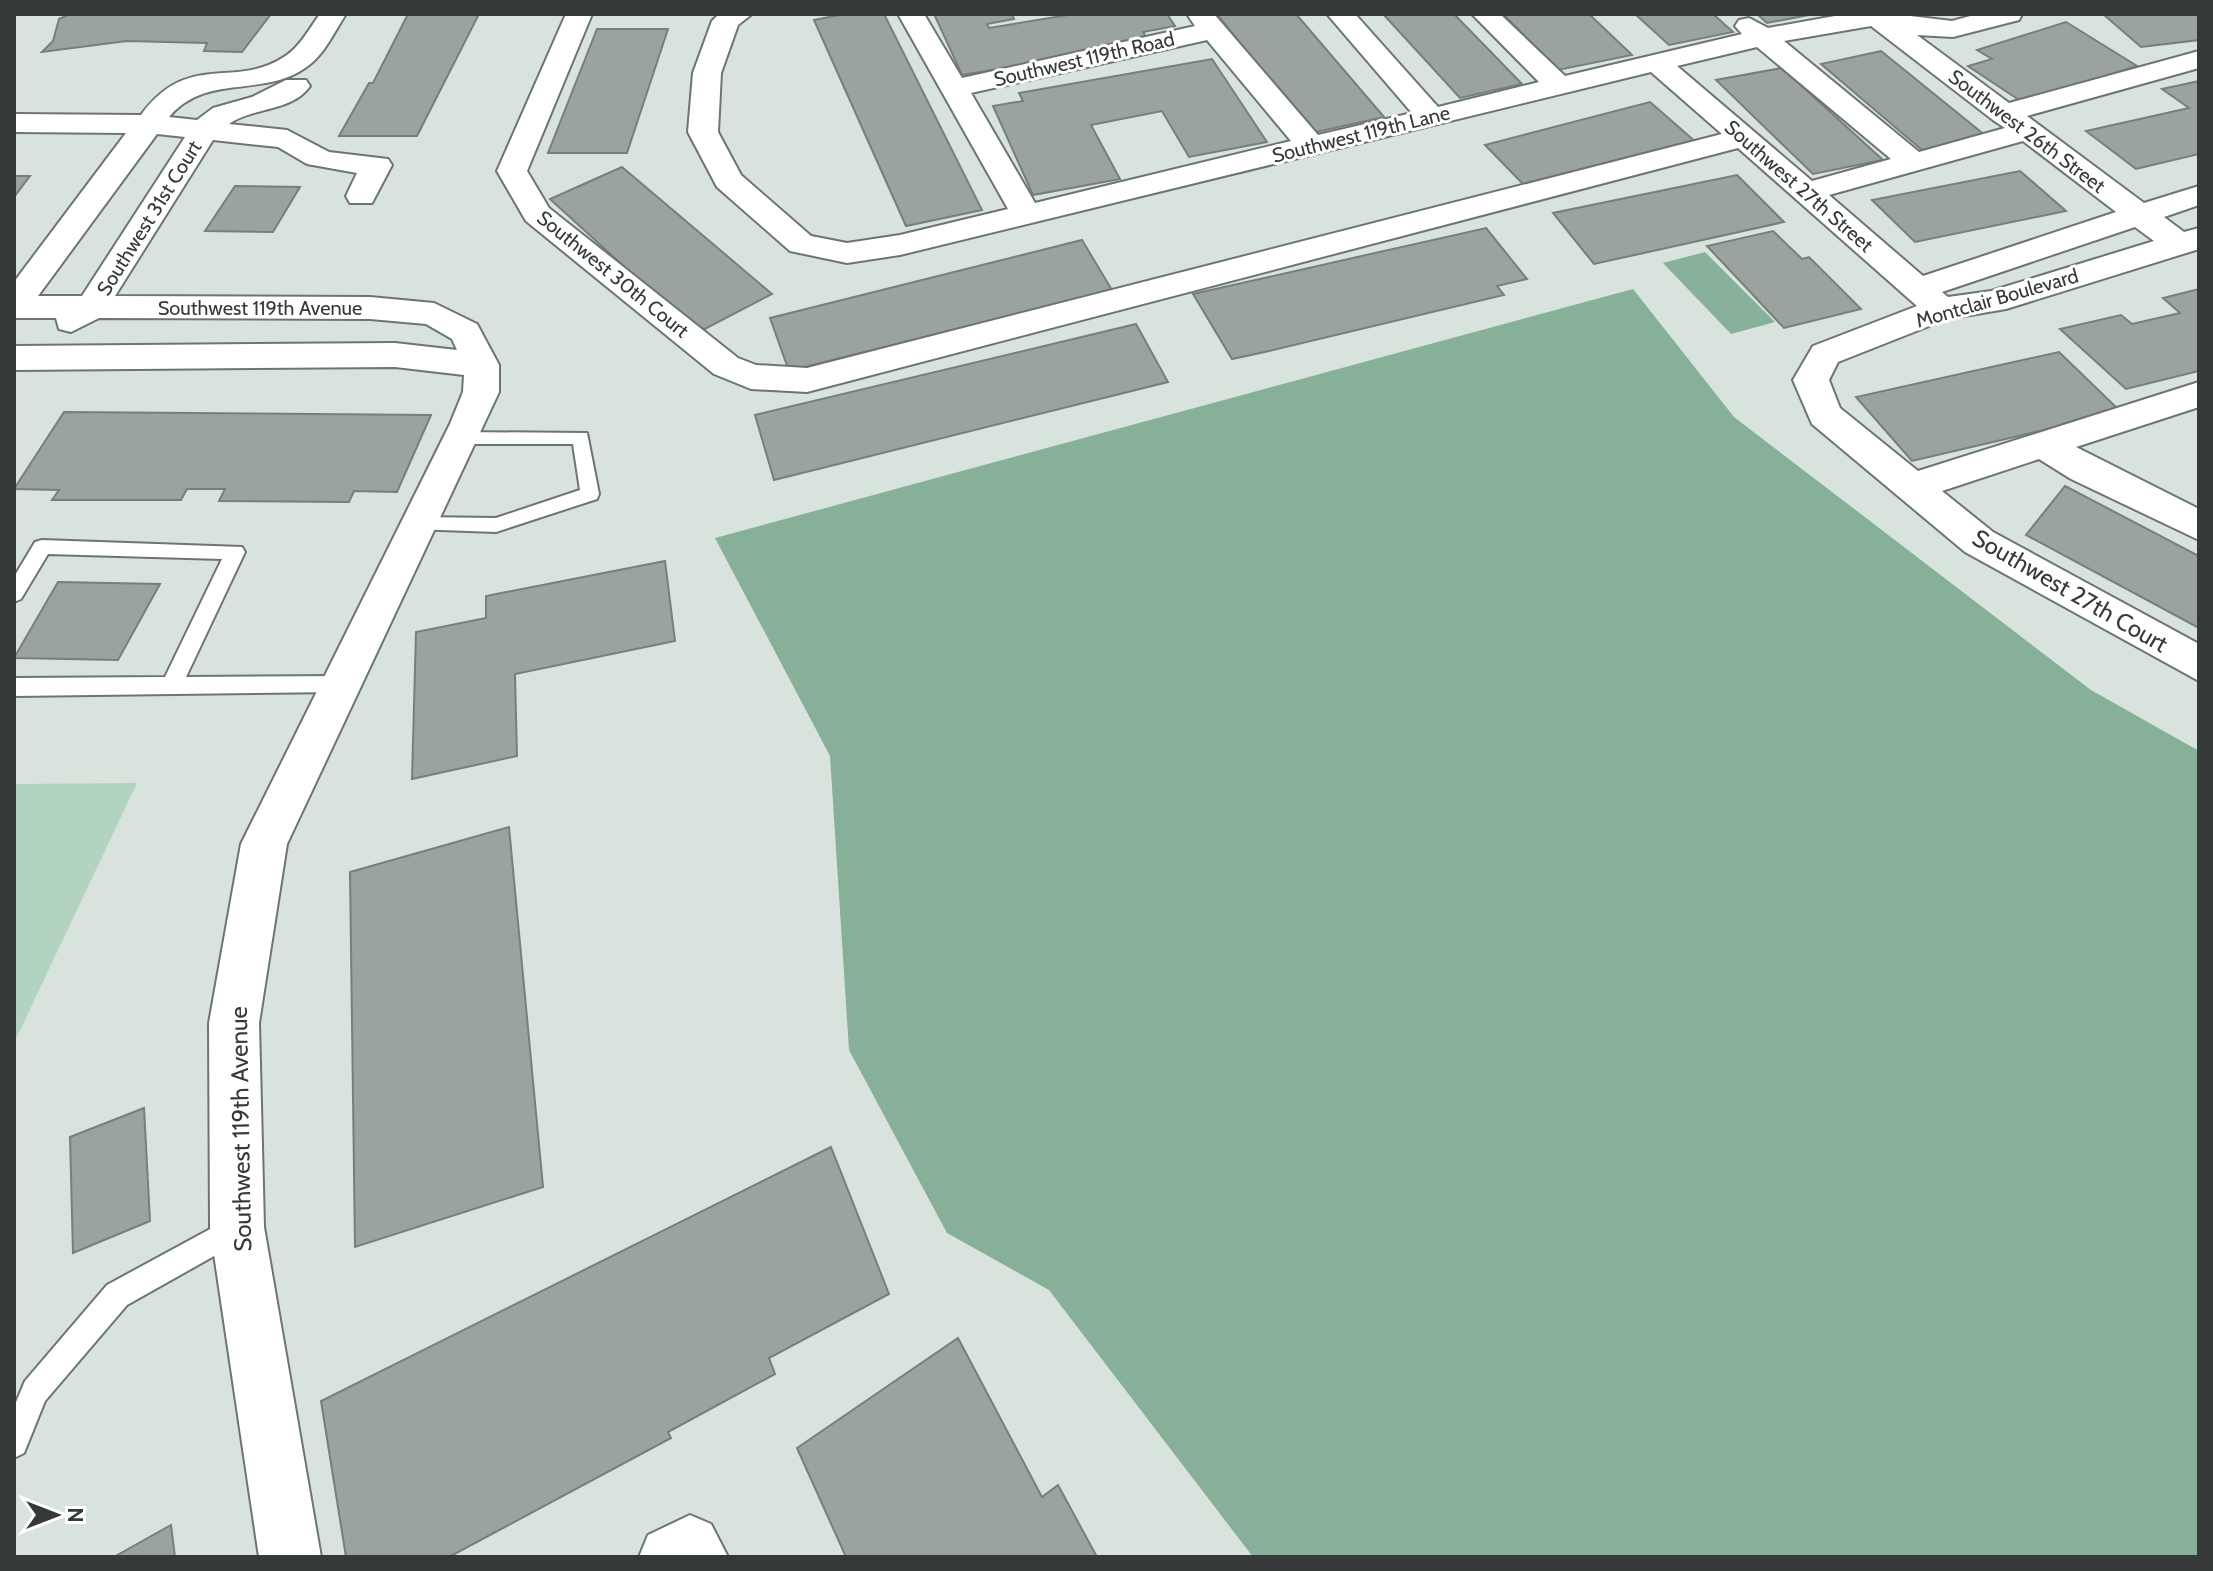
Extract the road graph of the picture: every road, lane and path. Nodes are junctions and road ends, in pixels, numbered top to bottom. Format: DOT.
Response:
graph roads {
  1 [pos="333,14"];
  2 [pos="579,14"];
  3 [pos="739,14"];
  4 [pos="911,14"];
  5 [pos="1340,14"];
  6 [pos="1485,14"];
  7 [pos="1735,14"];
  8 [pos="2009,14"];
  9 [pos="1874,16"];
  10 [pos="1207,22"];
  11 [pos="1763,37"];
  12 [pos="309,51"];
  13 [pos="2199,59"];
  14 [pos="1657,63"];
  15 [pos="1559,86"];
  16 [pos="954,88"];
  17 [pos="1431,117"];
  18 [pos="14,123"];
  19 [pos="2015,123"];
  20 [pos="149,124"];
  21 [pos="205,129"];
  22 [pos="1743,138"];
  23 [pos="1311,146"];
  24 [pos="1913,162"];
  25 [pos="1806,192"];
  26 [pos="2199,195"];
  27 [pos="361,196"];
  28 [pos="2138,214"];
  29 [pos="1027,215"];
  30 [pos="2189,241"];
  31 [pos="1929,299"];
  32 [pos="14,306"];
  33 [pos="91,308"];
  34 [pos="314,308"];
  35 [pos="289,356"];
  36 [pos="14,357"];
  37 [pos="482,365"];
  38 [pos="1811,380"];
  39 [pos="2199,394"];
  40 [pos="461,438"];
  41 [pos="2046,446"];
  42 [pos="1912,487"];
  43 [pos="419,524"];
  44 [pos="2199,526"];
  45 [pos="14,594"];
  46 [pos="2199,664"];
  47 [pos="341,684"];
  48 [pos="171,686"];
  49 [pos="14,687"];
  50 [pos="237,1227"];
  51 [pos="14,1443"];
  52 [pos="290,1557"];
  1 -- 12 [label="street, Southwest 31st Court"];
  2 -- 22 [label="street, Southwest 30th Court"];
  3 -- 29 [label="street, Southwest 119th Lane"];
  4 -- 16 [label="street"];
  5 -- 17 [label="street"];
  6 -- 15 [label="street"];
  7 -- 11 [label="street"];
  8 -- 9 [label="street, Southwest 26th Street"];
  9 -- 11 [label="street, Southwest 119th Lane"];
  9 -- 19 [label="street, Southwest 26th Street"];
  10 -- 16 [label="street, Southwest 119th Road"];
  10 -- 23 [label="street"];
  11 -- 14 [label="street, Southwest 119th Lane"];
  11 -- 24 [label="street"];
  12 -- 20 [label="street, Southwest 31st Court"];
  12 -- 21 [label="street, Southwest 31st Court"];
  13 -- 19 [label="street"];
  14 -- 15 [label="street, Southwest 119th Lane"];
  14 -- 22 [label="street, Southwest 27th Street"];
  15 -- 17 [label="street, Southwest 119th Lane"];
  16 -- 29 [label="street"];
  17 -- 23 [label="street, Southwest 119th Lane"];
  18 -- 20 [label="street"];
  19 -- 24 [label="street"];
  19 -- 28 [label="street, Southwest 26th Street"];
  20 -- 21 [label="street"];
  20 -- 32 [label="street, Southwest 31st Court"];
  21 -- 27 [label="street"];
  21 -- 33 [label="street, Southwest 31st Court"];
  22 -- 25 [label="street, Southwest 27th Street"];
  23 -- 29 [label="street, Southwest 119th Lane"];
  24 -- 25 [label="street"];
  25 -- 31 [label="street, Southwest 27th Street"];
  26 -- 28 [label="street, Montclair Boulevard"];
  28 -- 30 [label="street, Southwest 26th Street"];
  28 -- 31 [label="street, Montclair Boulevard"];
  30 -- 31 [label="street, Montclair Boulevard"];
  31 -- 38 [label="street, Montclair Boulevard"];
  32 -- 33 [label="street, Southwest 119th Avenue"];
  33 -- 34 [label="street, Southwest 119th Avenue"];
  33 -- 36 [label="street, Southwest 31st Court"];
  34 -- 35 [label="street"];
  34 -- 37 [label="street, Southwest 119th Avenue"];
  35 -- 36 [label="street, Southwest 119th Avenue"];
  35 -- 37 [label="street, Southwest 119th Avenue"];
  37 -- 40 [label="street, Southwest 119th Avenue"];
  38 -- 42 [label="street, Southwest 27th Court"];
  39 -- 41 [label="street"];
  40 -- 43 [label="street, Southwest 119th Avenue"];
  40 -- 43 [label="lane"];
  41 -- 42 [label="street"];
  41 -- 44 [label="street"];
  42 -- 46 [label="street, Southwest 27th Court"];
  43 -- 47 [label="street, Southwest 119th Avenue"];
  45 -- 48 [label="lane"];
  47 -- 48 [label="lane"];
  47 -- 50 [label="street, Southwest 119th Avenue"];
  48 -- 49 [label="lane"];
  50 -- 51 [label="lane"];
  50 -- 52 [label="street, Southwest 119th Avenue"];
}
